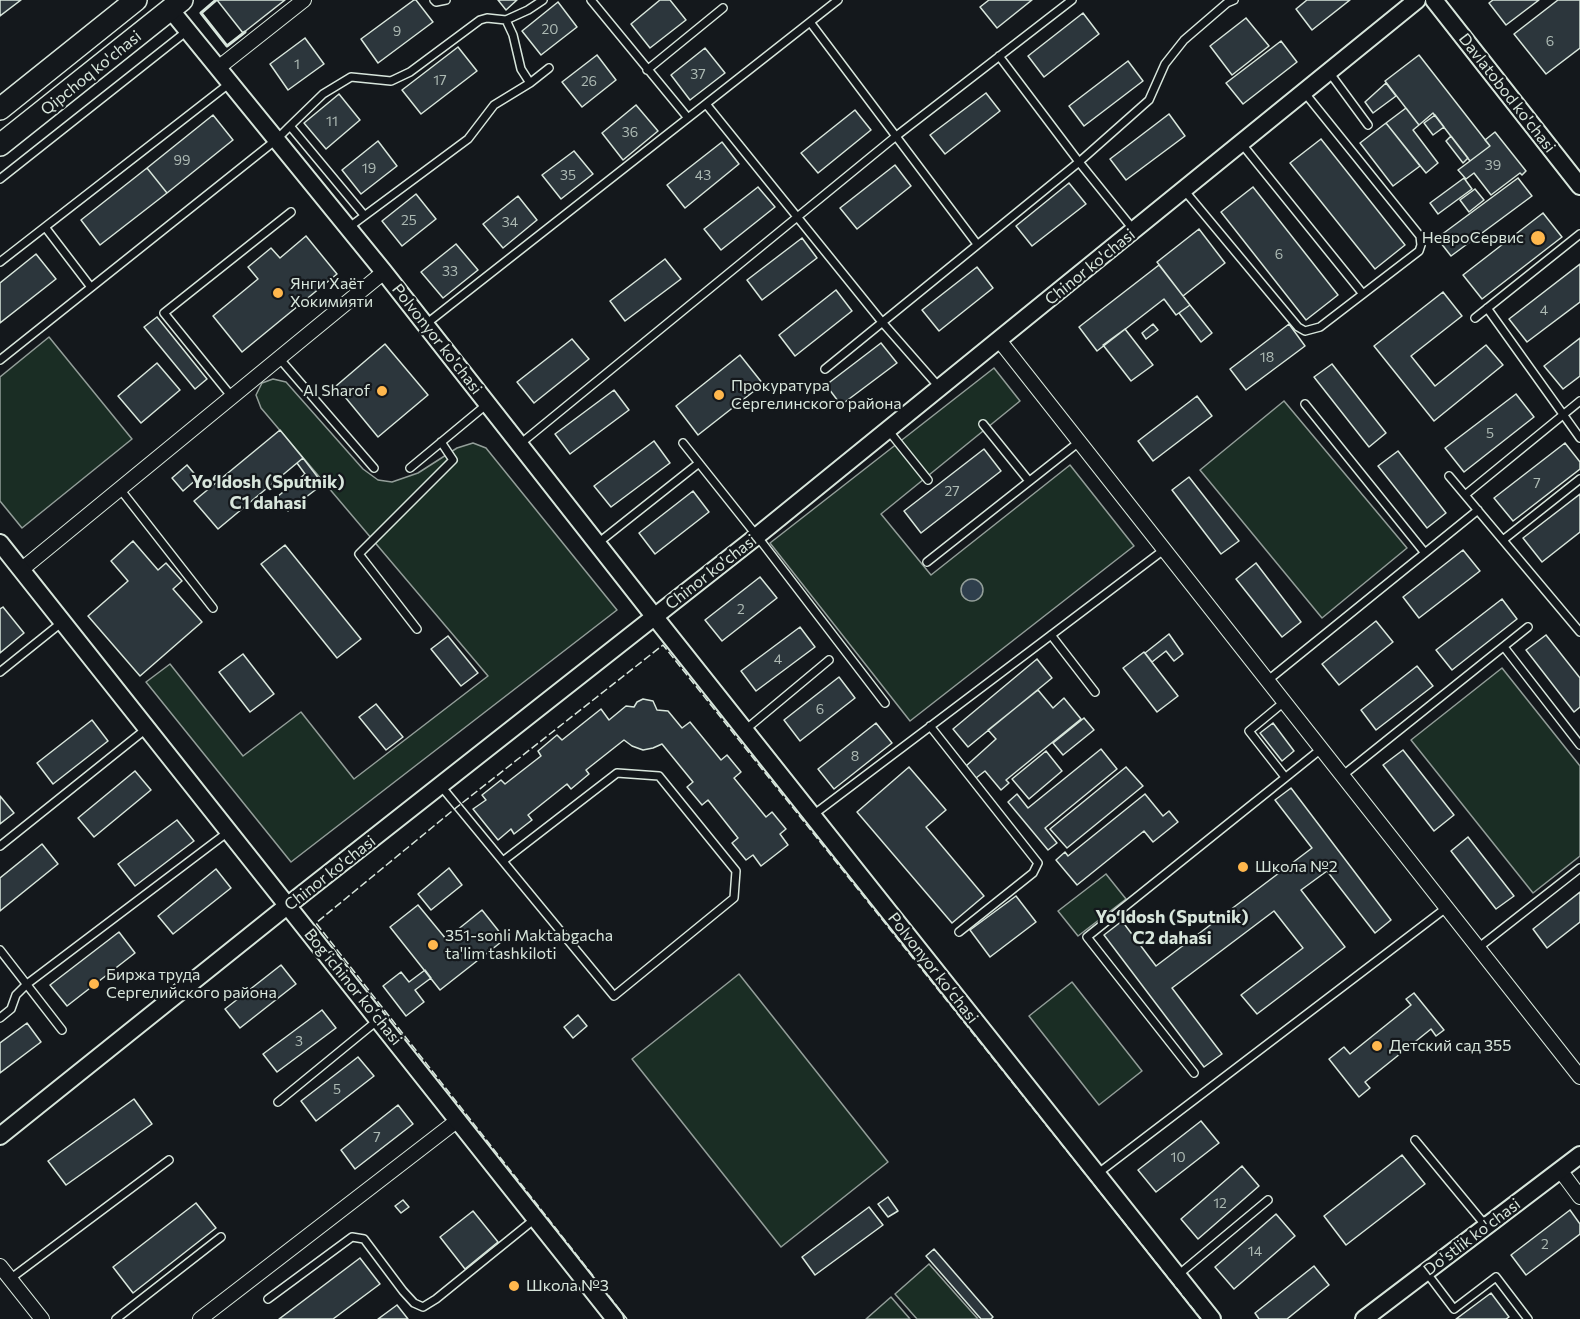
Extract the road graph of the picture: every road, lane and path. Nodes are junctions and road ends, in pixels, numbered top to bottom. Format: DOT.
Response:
graph roads {
  1 [pos="136,0"];
  2 [pos="304,0"];
  3 [pos="434,0"];
  4 [pos="446,0"];
  5 [pos="543,0"];
  6 [pos="591,0"];
  7 [pos="838,0"];
  8 [pos="1072,0"];
  9 [pos="1417,0"];
  10 [pos="1434,0"];
  11 [pos="1229,1"];
  12 [pos="176,5"];
  13 [pos="723,8"];
  14 [pos="506,20"];
  15 [pos="810,22"];
  16 [pos="187,31"];
  17 [pos="999,56"];
  18 [pos="218,68"];
  19 [pos="549,68"];
  20 [pos="647,70"];
  21 [pos="1329,72"];
  22 [pos="230,83"];
  23 [pos="530,83"];
  24 [pos="1304,92"];
  25 [pos="706,104"];
  26 [pos="0,109"];
  27 [pos="688,118"];
  28 [pos="1368,125"];
  29 [pos="290,126"];
  30 [pos="895,137"];
  31 [pos="276,140"];
  32 [pos="1241,143"];
  33 [pos="0,145"];
  34 [pos="1079,162"];
  35 [pos="0,179"];
  36 [pos="1580,186"];
  37 [pos="1184,190"];
  38 [pos="291,212"];
  39 [pos="364,215"];
  40 [pos="797,217"];
  41 [pos="45,227"];
  42 [pos="348,228"];
  43 [pos="1134,231"];
  44 [pos="1580,234"];
  45 [pos="977,244"];
  46 [pos="0,262"];
  47 [pos="384,272"];
  48 [pos="90,286"];
  49 [pos="1363,294"];
  50 [pos="1487,308"];
  51 [pos="1475,318"];
  52 [pos="882,322"];
  53 [pos="426,324"];
  54 [pos="999,340"];
  55 [pos="279,358"];
  56 [pos="0,360"];
  57 [pos="825,369"];
  58 [pos="940,388"];
  59 [pos="232,397"];
  60 [pos="1580,401"];
  61 [pos="488,403"];
  62 [pos="1305,404"];
  63 [pos="1562,415"];
  64 [pos="983,424"];
  65 [pos="888,430"];
  66 [pos="1580,438"];
  67 [pos="441,442"];
  68 [pos="682,442"];
  69 [pos="1079,442"];
  70 [pos="520,444"];
  71 [pos="699,463"];
  72 [pos="374,468"];
  73 [pos="410,468"];
  74 [pos="1449,476"];
  75 [pos="1580,479"];
  76 [pos="928,480"];
  77 [pos="1029,481"];
  78 [pos="120,489"];
  79 [pos="1465,495"];
  80 [pos="1478,510"];
  81 [pos="758,536"];
  82 [pos="1503,540"];
  83 [pos="0,543"];
  84 [pos="598,543"];
  85 [pos="1165,549"];
  86 [pos="1425,553"];
  87 [pos="927,562"];
  88 [pos="21,570"];
  89 [pos="213,608"];
  90 [pos="654,616"];
  91 [pos="62,622"];
  92 [pos="1528,627"];
  93 [pos="417,629"];
  94 [pos="1580,632"];
  95 [pos="1051,635"];
  96 [pos="1504,647"];
  97 [pos="829,660"];
  98 [pos="0,672"];
  99 [pos="1267,681"];
  100 [pos="1095,692"];
  101 [pos="1284,702"];
  102 [pos="885,703"];
  103 [pos="930,726"];
  104 [pos="147,729"];
  105 [pos="745,730"];
  106 [pos="1580,745"];
  107 [pos="1320,749"];
  108 [pos="1342,776"];
  109 [pos="1285,777"];
  110 [pos="440,785"];
  111 [pos="813,815"];
  112 [pos="228,832"];
  113 [pos="0,846"];
  114 [pos="503,861"];
  115 [pos="1580,868"];
  116 [pos="287,906"];
  117 [pos="1446,908"];
  118 [pos="959,932"];
  119 [pos="1478,948"];
  120 [pos="0,950"];
  121 [pos="27,984"];
  122 [pos="0,1018"];
  123 [pos="379,1020"];
  124 [pos="62,1030"];
  125 [pos="1194,1073"];
  126 [pos="1580,1077"];
  127 [pos="278,1102"];
  128 [pos="458,1120"];
  129 [pos="0,1136"];
  130 [pos="1415,1140"];
  131 [pos="1580,1155"];
  132 [pos="169,1160"];
  133 [pos="1560,1170"];
  134 [pos="1097,1174"];
  135 [pos="1580,1197"];
  136 [pos="1268,1200"];
  137 [pos="536,1218"];
  138 [pos="1486,1226"];
  139 [pos="221,1237"];
  140 [pos="0,1266"];
  141 [pos="1426,1272"];
  142 [pos="1178,1275"];
  143 [pos="10,1279"];
  144 [pos="268,1299"];
  145 [pos="1372,1317"];
  146 [pos="42,1319"];
  147 [pos="116,1319"];
  148 [pos="200,1319"];
  149 [pos="615,1319"];
  150 [pos="1212,1319"];
  151 [pos="1528,1319"];
  1 -- 26 [label="main road, Qipchoq ko'chasi"];
  2 -- 18 [label="street"];
  3 -- 4 [label="lane"];
  5 -- 14 [label="lane"];
  6 -- 20 [label="lane"];
  7 -- 15 [label="lane"];
  8 -- 17 [label="lane"];
  9 -- 21 [label="street, Chinor ko'chasi"];
  10 -- 36 [label="street, Davlatobod ko'chasi"];
  11 -- 34 [label="lane"];
  12 -- 16 [label="street, Polvonyor ko'chasi"];
  12 -- 33 [label="main road, Qipchoq ko'chasi"];
  13 -- 20 [label="lane"];
  14 -- 23 [label="lane"];
  14 -- 29 [label="lane"];
  15 -- 25 [label="lane"];
  15 -- 30 [label="lane"];
  16 -- 18 [label="street, Polvonyor ko'chasi"];
  16 -- 35 [label="lane"];
  17 -- 30 [label="lane"];
  17 -- 34 [label="lane"];
  18 -- 22 [label="street, Polvonyor ko'chasi"];
  19 -- 23 [label="lane"];
  20 -- 27 [label="lane"];
  21 -- 24 [label="street, Chinor ko'chasi"];
  21 -- 28 [label="lane"];
  22 -- 31 [label="street, Polvonyor ko'chasi"];
  22 -- 41 [label="lane"];
  23 -- 39 [label="lane"];
  24 -- 32 [label="street, Chinor ko'chasi"];
  24 -- 49 [label="lane"];
  25 -- 27 [label="lane"];
  25 -- 40 [label="lane"];
  27 -- 53 [label="lane"];
  29 -- 31 [label="lane"];
  29 -- 39 [label="lane"];
  30 -- 40 [label="lane"];
  30 -- 45 [label="lane"];
  31 -- 42 [label="street, Polvonyor ko'chasi"];
  31 -- 48 [label="lane"];
  32 -- 37 [label="street, Chinor ko'chasi"];
  32 -- 49 [label="lane"];
  34 -- 43 [label="lane"];
  34 -- 45 [label="lane"];
  37 -- 43 [label="street, Chinor ko'chasi"];
  37 -- 49 [label="lane"];
  38 -- 59 [label="lane"];
  39 -- 42 [label="lane"];
  40 -- 52 [label="lane"];
  40 -- 70 [label="lane"];
  41 -- 46 [label="lane"];
  41 -- 48 [label="lane"];
  42 -- 47 [label="street, Polvonyor ko'chasi"];
  43 -- 54 [label="street, Chinor ko'chasi"];
  44 -- 50 [label="lane"];
  45 -- 52 [label="lane"];
  47 -- 53 [label="street, Polvonyor ko'chasi"];
  47 -- 55 [label="street"];
  48 -- 56 [label="lane"];
  50 -- 51 [label="lane"];
  50 -- 63 [label="lane"];
  52 -- 57 [label="lane"];
  52 -- 58 [label="lane"];
  53 -- 61 [label="street, Polvonyor ko'chasi"];
  54 -- 58 [label="street, Chinor ko'chasi"];
  54 -- 69 [label="street"];
  55 -- 59 [label="street"];
  55 -- 72 [label="lane"];
  58 -- 65 [label="street, Chinor ko'chasi"];
  59 -- 78 [label="street"];
  60 -- 63 [label="lane"];
  61 -- 67 [label="lane"];
  61 -- 70 [label="street, Polvonyor ko'chasi"];
  62 -- 86 [label="lane"];
  63 -- 66 [label="lane"];
  63 -- 79 [label="lane"];
  64 -- 77 [label="lane"];
  65 -- 76 [label="lane"];
  65 -- 81 [label="street, Chinor ko'chasi"];
  67 -- 73 [label="lane"];
  67 -- 93 [label="lane"];
  68 -- 71 [label="lane"];
  69 -- 77 [label="lane"];
  69 -- 85 [label="street"];
  70 -- 84 [label="street, Polvonyor ko'chasi"];
  71 -- 81 [label="lane"];
  71 -- 84 [label="lane"];
  74 -- 79 [label="lane"];
  75 -- 82 [label="lane"];
  77 -- 87 [label="lane"];
  78 -- 88 [label="street"];
  78 -- 89 [label="lane"];
  79 -- 80 [label="lane"];
  80 -- 82 [label="lane"];
  80 -- 86 [label="lane"];
  81 -- 90 [label="street, Chinor ko'chasi"];
  81 -- 102 [label="lane"];
  82 -- 94 [label="lane"];
  83 -- 88 [label="street, Bogʻichinor koʻchasi"];
  84 -- 90 [label="street, Polvonyor ko'chasi"];
  85 -- 95 [label="lane"];
  85 -- 99 [label="street"];
  86 -- 99 [label="lane"];
  88 -- 91 [label="street, Bogʻichinor koʻchasi"];
  90 -- 105 [label="street, Polvonyor koʻchasi"];
  90 -- 110 [label="street, Chinor ko'chasi"];
  91 -- 98 [label="lane"];
  91 -- 104 [label="street, Bogʻichinor koʻchasi"];
  92 -- 96 [label="lane"];
  95 -- 100 [label="lane"];
  95 -- 103 [label="lane"];
  96 -- 106 [label="lane"];
  96 -- 108 [label="lane"];
  97 -- 105 [label="lane"];
  99 -- 101 [label="street"];
  101 -- 107 [label="street"];
  101 -- 109 [label="lane"];
  103 -- 111 [label="lane"];
  103 -- 118 [label="lane"];
  104 -- 112 [label="street, Bogʻichinor koʻchasi"];
  104 -- 113 [label="lane"];
  105 -- 111 [label="street, Polvonyor koʻchasi"];
  107 -- 108 [label="street"];
  107 -- 109 [label="lane"];
  108 -- 117 [label="street"];
  109 -- 125 [label="lane"];
  110 -- 114 [label="lane"];
  110 -- 116 [label="street, Chinor ko'chasi"];
  111 -- 134 [label="street, Polvonyor koʻchasi"];
  112 -- 116 [label="street, Bogʻichinor koʻchasi"];
  112 -- 121 [label="lane"];
  114 -- 114 [label="lane"];
  115 -- 119 [label="lane"];
  116 -- 123 [label="street, Bogʻichinor koʻchasi"];
  116 -- 129 [label="street, Chinor ko'chasi"];
  117 -- 119 [label="street"];
  117 -- 134 [label="lane"];
  119 -- 126 [label="street"];
  120 -- 121 [label="lane"];
  121 -- 122 [label="lane"];
  121 -- 124 [label="lane"];
  123 -- 127 [label="lane"];
  123 -- 128 [label="street, Bogʻichinor koʻchasi"];
  128 -- 137 [label="street, Bogʻichinor koʻchasi"];
  128 -- 148 [label="street"];
  130 -- 138 [label="lane"];
  131 -- 133 [label="street, Do'stlik ko'chasi"];
  132 -- 143 [label="lane"];
  133 -- 135 [label="street"];
  133 -- 138 [label="street, Do'stlik ko'chasi"];
  134 -- 142 [label="street, Polvonyor koʻchasi"];
  136 -- 142 [label="lane"];
  137 -- 144 [label="lane"];
  137 -- 149 [label="street, Bogʻichinor koʻchasi"];
  138 -- 141 [label="street, Do'stlik ko'chasi"];
  139 -- 147 [label="lane"];
  140 -- 143 [label="street"];
  141 -- 145 [label="street, Do'stlik ko'chasi"];
  141 -- 151 [label="lane"];
  142 -- 150 [label="street, Polvonyor koʻchasi"];
  143 -- 146 [label="street"];
}
